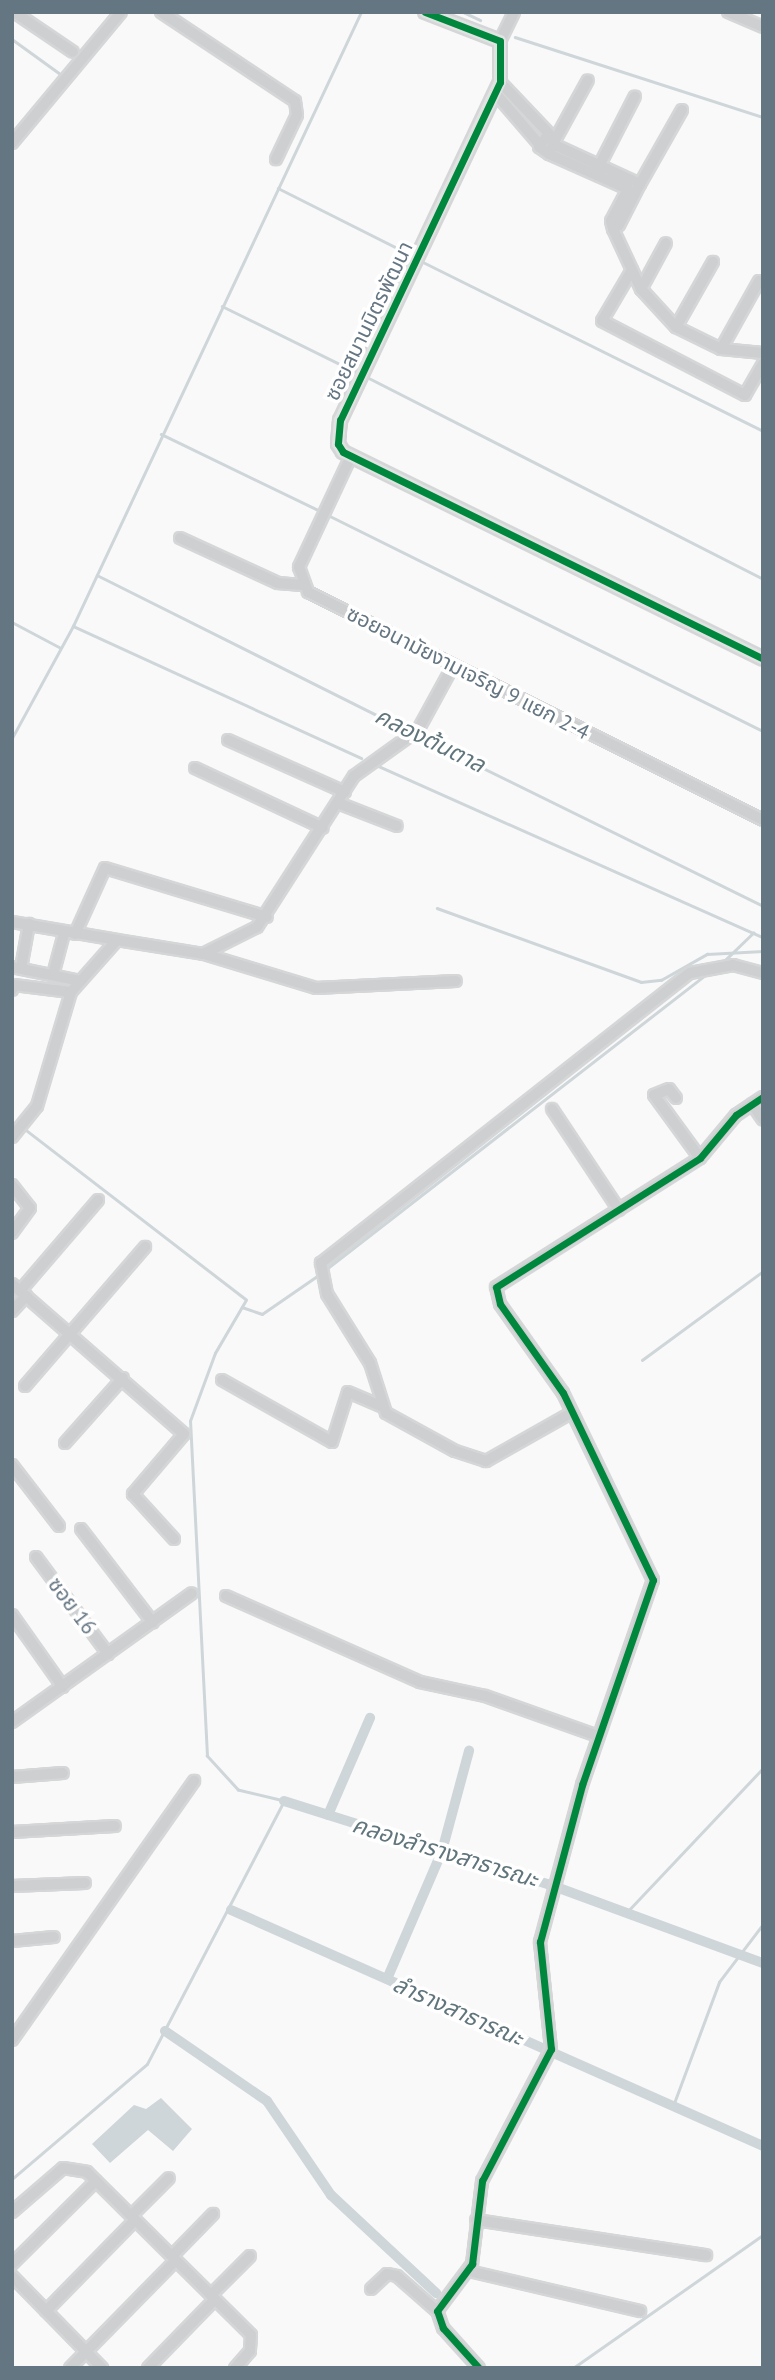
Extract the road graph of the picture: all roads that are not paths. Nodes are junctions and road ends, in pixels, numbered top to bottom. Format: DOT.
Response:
graph roads {
  1 [pos="13,12"];
  2 [pos="121,12"];
  3 [pos="161,12"];
  4 [pos="425,12"];
  5 [pos="514,12"];
  6 [pos="727,12"];
  7 [pos="763,27"];
  8 [pos="500,41"];
  9 [pos="73,52"];
  10 [pos="588,80"];
  11 [pos="498,88"];
  12 [pos="635,96"];
  13 [pos="682,110"];
  14 [pos="12,143"];
  15 [pos="549,144"];
  16 [pos="276,159"];
  17 [pos="596,171"];
  18 [pos="635,189"];
  19 [pos="666,243"];
  20 [pos="713,262"];
  21 [pos="632,270"];
  22 [pos="759,281"];
  23 [pos="641,289"];
  24 [pos="676,327"];
  25 [pos="721,349"];
  26 [pos="763,353"];
  27 [pos="763,365"];
  28 [pos="351,456"];
  29 [pos="180,538"];
  30 [pos="302,585"];
  31 [pos="763,659"];
  32 [pos="453,666"];
  33 [pos="228,740"];
  34 [pos="195,768"];
  35 [pos="345,792"];
  36 [pos="338,803"];
  37 [pos="763,820"];
  38 [pos="397,826"];
  39 [pos="323,828"];
  40 [pos="267,917"];
  41 [pos="12,922"];
  42 [pos="30,924"];
  43 [pos="64,933"];
  44 [pos="75,934"];
  45 [pos="117,940"];
  46 [pos="203,954"];
  47 [pos="17,968"];
  48 [pos="54,971"];
  49 [pos="763,974"];
  50 [pos="80,981"];
  51 [pos="456,981"];
  52 [pos="13,987"];
  53 [pos="71,992"];
  54 [pos="763,1097"];
  55 [pos="676,1098"];
  56 [pos="752,1104"];
  57 [pos="552,1109"];
  58 [pos="763,1119"];
  59 [pos="13,1136"];
  60 [pos="699,1158"];
  61 [pos="12,1185"];
  62 [pos="98,1200"];
  63 [pos="619,1210"];
  64 [pos="12,1233"];
  65 [pos="145,1247"];
  66 [pos="19,1291"];
  67 [pos="12,1311"];
  68 [pos="71,1334"];
  69 [pos="123,1378"];
  70 [pos="222,1380"];
  71 [pos="25,1386"];
  72 [pos="381,1406"];
  73 [pos="571,1413"];
  74 [pos="65,1443"];
  75 [pos="12,1465"];
  76 [pos="59,1526"];
  77 [pos="81,1529"];
  78 [pos="174,1539"];
  79 [pos="36,1557"];
  80 [pos="192,1593"];
  81 [pos="226,1596"];
  82 [pos="12,1615"];
  83 [pos="153,1623"];
  84 [pos="108,1654"];
  85 [pos="64,1687"];
  86 [pos="12,1714"];
  87 [pos="24,1715"];
  88 [pos="12,1722"];
  89 [pos="598,1736"];
  90 [pos="63,1773"];
  91 [pos="12,1777"];
  92 [pos="194,1781"];
  93 [pos="115,1826"];
  94 [pos="12,1832"];
  95 [pos="85,1883"];
  96 [pos="12,1886"];
  97 [pos="54,1937"];
  98 [pos="12,1941"];
  99 [pos="12,2040"];
  100 [pos="169,2178"];
  101 [pos="96,2181"];
  102 [pos="12,2212"];
  103 [pos="212,2214"];
  104 [pos="134,2218"];
  105 [pos="476,2220"];
  106 [pos="706,2255"];
  107 [pos="250,2256"];
  108 [pos="174,2258"];
  109 [pos="12,2264"];
  110 [pos="469,2271"];
  111 [pos="12,2276"];
  112 [pos="371,2289"];
  113 [pos="213,2297"];
  114 [pos="46,2311"];
  115 [pos="437,2311"];
  116 [pos="640,2311"];
  117 [pos="86,2351"];
  118 [pos="70,2368"];
  119 [pos="102,2368"];
  120 [pos="148,2368"];
  121 [pos="235,2368"];
  122 [pos="479,2368"];
  1 -- 9 [label="street"];
  2 -- 14 [label="street"];
  3 -- 16 [label="street"];
  4 -- 8 [label="street"];
  5 -- 8 [label="street"];
  6 -- 7 [label="street"];
  8 -- 11 [label="street, ซอยสมานมิตรพัฒนา"];
  10 -- 15 [label="street"];
  11 -- 15 [label="street"];
  11 -- 28 [label="street, ซอยสมานมิตรพัฒนา"];
  12 -- 17 [label="street"];
  13 -- 18 [label="street"];
  15 -- 17 [label="street"];
  17 -- 18 [label="street"];
  18 -- 21 [label="street"];
  19 -- 23 [label="street"];
  20 -- 24 [label="street"];
  21 -- 23 [label="street"];
  21 -- 27 [label="street"];
  22 -- 25 [label="street"];
  23 -- 24 [label="street"];
  24 -- 25 [label="street"];
  25 -- 26 [label="street"];
  28 -- 30 [label="street"];
  28 -- 31 [label="street"];
  29 -- 30 [label="street, ซอยอนามัยงามเจริญ 9 แยก 2-4"];
  30 -- 32 [label="street, ซอยอนามัยงามเจริญ 9 แยก 2-4"];
  32 -- 35 [label="street"];
  32 -- 37 [label="street, ซอยอนามัยงามเจริญ 9 แยก 2-4"];
  33 -- 35 [label="street"];
  34 -- 39 [label="street"];
  35 -- 36 [label="street"];
  36 -- 38 [label="street"];
  36 -- 39 [label="street"];
  39 -- 40 [label="street"];
  40 -- 44 [label="street"];
  40 -- 46 [label="street"];
  41 -- 42 [label="street"];
  42 -- 43 [label="street"];
  42 -- 47 [label="street"];
  43 -- 44 [label="street"];
  43 -- 48 [label="street"];
  44 -- 45 [label="street"];
  45 -- 46 [label="street"];
  45 -- 50 [label="street"];
  46 -- 51 [label="street"];
  47 -- 48 [label="street"];
  48 -- 50 [label="street"];
  49 -- 72 [label="street"];
  50 -- 53 [label="street"];
  52 -- 53 [label="street"];
  53 -- 59 [label="street"];
  54 -- 56 [label="street"];
  55 -- 60 [label="street"];
  56 -- 58 [label="street"];
  56 -- 60 [label="street"];
  57 -- 63 [label="street"];
  60 -- 63 [label="street"];
  61 -- 64 [label="street"];
  62 -- 66 [label="street"];
  63 -- 73 [label="street"];
  65 -- 68 [label="street"];
  66 -- 67 [label="street"];
  66 -- 68 [label="street"];
  68 -- 69 [label="street"];
  68 -- 71 [label="street"];
  69 -- 74 [label="street"];
  69 -- 78 [label="street"];
  70 -- 72 [label="street"];
  72 -- 73 [label="street"];
  73 -- 89 [label="street"];
  75 -- 76 [label="street"];
  77 -- 83 [label="street"];
  79 -- 84 [label="street, ซอย 16"];
  80 -- 83 [label="street"];
  81 -- 89 [label="street"];
  82 -- 85 [label="street"];
  83 -- 84 [label="street"];
  84 -- 85 [label="street"];
  85 -- 87 [label="street"];
  86 -- 87 [label="street"];
  87 -- 88 [label="street"];
  89 -- 105 [label="street"];
  90 -- 91 [label="street"];
  92 -- 99 [label="street"];
  93 -- 94 [label="street"];
  95 -- 96 [label="street"];
  97 -- 98 [label="street"];
  100 -- 104 [label="street"];
  101 -- 102 [label="street"];
  101 -- 104 [label="street"];
  101 -- 109 [label="street"];
  103 -- 108 [label="street"];
  104 -- 108 [label="street"];
  104 -- 114 [label="street"];
  105 -- 106 [label="street"];
  105 -- 110 [label="street"];
  107 -- 113 [label="street"];
  108 -- 113 [label="street"];
  108 -- 117 [label="street"];
  110 -- 115 [label="street"];
  110 -- 116 [label="street"];
  111 -- 114 [label="street"];
  112 -- 115 [label="street"];
  113 -- 120 [label="street"];
  113 -- 121 [label="street"];
  114 -- 117 [label="street"];
  115 -- 122 [label="street"];
  117 -- 118 [label="street"];
  117 -- 119 [label="street"];
}
